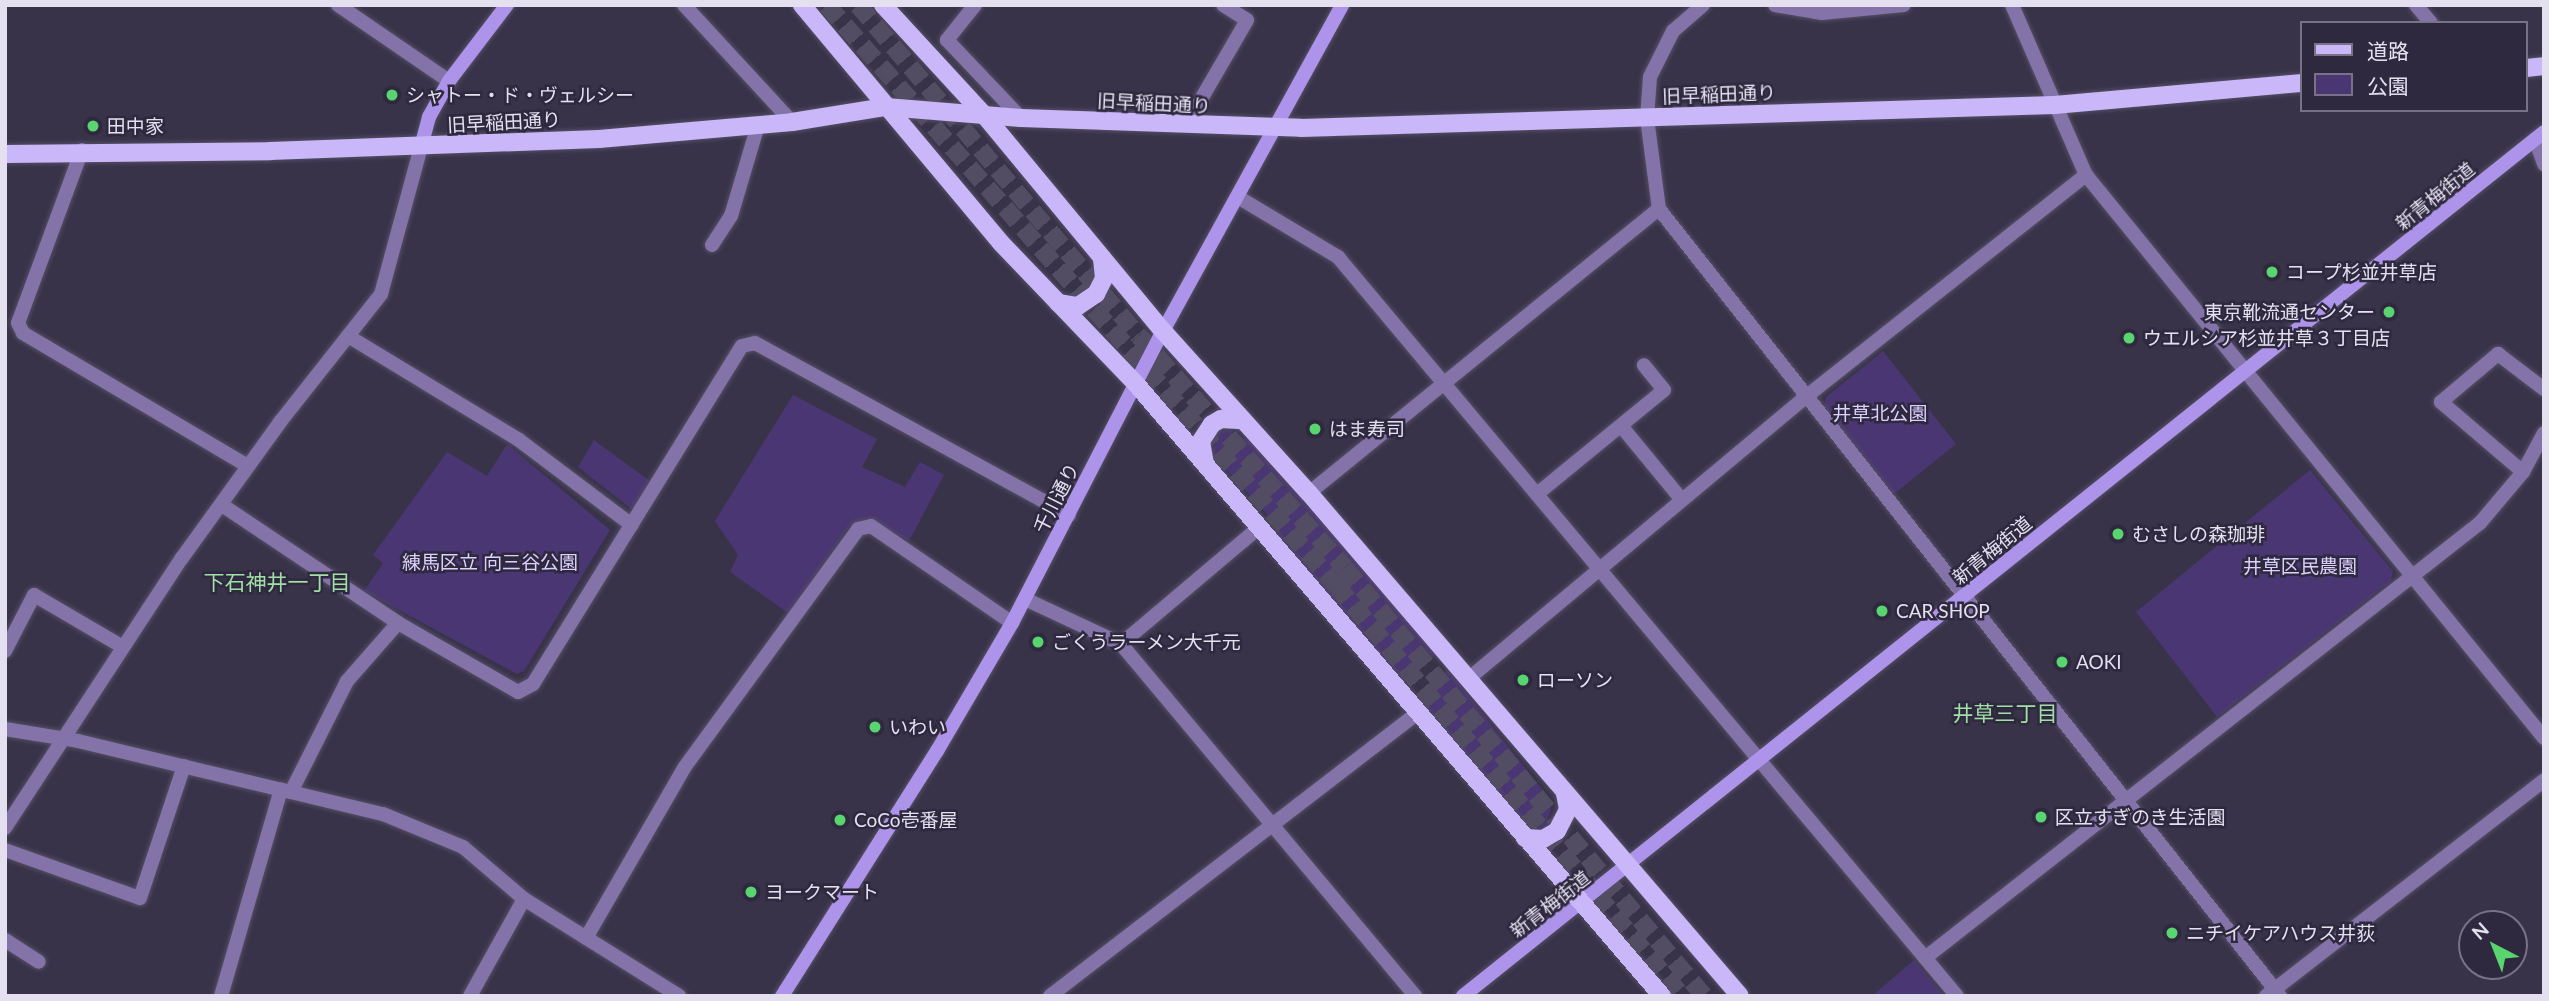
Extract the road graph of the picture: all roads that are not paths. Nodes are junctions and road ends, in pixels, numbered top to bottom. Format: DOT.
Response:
graph roads {
  1 [pos="338,5"];
  2 [pos="507,5"];
  3 [pos="684,5"];
  4 [pos="802,5"];
  5 [pos="818,5"];
  6 [pos="883,5"];
  7 [pos="975,5"];
  8 [pos="1223,5"];
  9 [pos="1342,5"];
  10 [pos="1703,5"];
  11 [pos="1775,5"];
  12 [pos="1904,5"];
  13 [pos="2012,5"];
  14 [pos="2416,5"];
  15 [pos="2429,21"];
  16 [pos="819,27"];
  17 [pos="449,81"];
  18 [pos="2300,83"];
  19 [pos="2055,104"];
  20 [pos="886,107"];
  21 [pos="985,116"];
  22 [pos="1021,118"];
  23 [pos="1647,118"];
  24 [pos="792,122"];
  25 [pos="758,125"];
  26 [pos="1186,125"];
  27 [pos="1276,129"];
  28 [pos="2539,136"];
  29 [pos="421,146"];
  30 [pos="82,150"];
  31 [pos="5,154"];
  32 [pos="2544,164"];
  33 [pos="2086,175"];
  34 [pos="1238,197"];
  35 [pos="1659,209"];
  36 [pos="712,245"];
  37 [pos="1102,258"];
  38 [pos="1058,303"];
  39 [pos="11,321"];
  40 [pos="1163,331"];
  41 [pos="348,336"];
  42 [pos="1644,365"];
  43 [pos="2248,372"];
  44 [pos="1443,383"];
  45 [pos="1137,385"];
  46 [pos="2544,389"];
  47 [pos="1807,396"];
  48 [pos="1243,420"];
  49 [pos="1622,427"];
  50 [pos="2544,433"];
  51 [pos="1205,464"];
  52 [pos="248,466"];
  53 [pos="2523,472"];
  54 [pos="1309,493"];
  55 [pos="1536,494"];
  56 [pos="1682,500"];
  57 [pos="222,505"];
  58 [pos="1069,515"];
  59 [pos="632,525"];
  60 [pos="1257,529"];
  61 [pos="1599,569"];
  62 [pos="2413,577"];
  63 [pos="1965,597"];
  64 [pos="1025,599"];
  65 [pos="398,623"];
  66 [pos="1012,623"];
  67 [pos="1121,644"];
  68 [pos="123,647"];
  69 [pos="5,651"];
  70 [pos="1467,680"];
  71 [pos="1416,714"];
  72 [pos="5,729"];
  73 [pos="63,738"];
  74 [pos="2544,738"];
  75 [pos="1758,761"];
  76 [pos="184,766"];
  77 [pos="2544,780"];
  78 [pos="286,791"];
  79 [pos="1565,793"];
  80 [pos="2126,800"];
  81 [pos="1273,827"];
  82 [pos="5,828"];
  83 [pos="1525,838"];
  84 [pos="5,850"];
  85 [pos="1629,867"];
  86 [pos="524,899"];
  87 [pos="1583,902"];
  88 [pos="586,938"];
  89 [pos="5,940"];
  90 [pos="1925,958"];
  91 [pos="39,962"];
  92 [pos="2274,993"];
  93 [pos="221,996"];
  94 [pos="470,996"];
  95 [pos="678,996"];
  96 [pos="782,996"];
  97 [pos="1050,996"];
  98 [pos="1415,996"];
  99 [pos="1463,996"];
  100 [pos="1662,996"];
  101 [pos="1740,996"];
  102 [pos="1956,996"];
  1 -- 17 [label="street"];
  2 -- 17 [label="main road"];
  3 -- 24 [label="street"];
  4 -- 16 [label="main road"];
  5 -- 16 [label="main road"];
  6 -- 21 [label="main road"];
  7 -- 22 [label="street"];
  8 -- 26 [label="street"];
  9 -- 27 [label="main road, 千川通り"];
  10 -- 23 [label="street"];
  11 -- 12 [label="street"];
  13 -- 19 [label="street"];
  14 -- 15 [label="street"];
  16 -- 20 [label="main road"];
  17 -- 29 [label="main road"];
  18 -- 19 [label="main road, 旧早稲田通り"];
  19 -- 23 [label="main road, 旧早稲田通り"];
  19 -- 33 [label="street"];
  20 -- 21 [label="main road, 旧早稲田通り"];
  20 -- 24 [label="main road, 旧早稲田通り"];
  20 -- 38 [label="main road"];
  21 -- 22 [label="main road, 旧早稲田通り"];
  21 -- 37 [label="main road"];
  22 -- 26 [label="main road, 旧早稲田通り"];
  23 -- 27 [label="main road, 旧早稲田通り"];
  23 -- 35 [label="street"];
  24 -- 25 [label="main road, 旧早稲田通り"];
  25 -- 29 [label="main road, 旧早稲田通り"];
  25 -- 36 [label="street"];
  26 -- 27 [label="main road, 旧早稲田通り"];
  27 -- 34 [label="main road, 千川通り"];
  28 -- 32 [label="street"];
  28 -- 43 [label="main road, 新青梅街道"];
  29 -- 30 [label="main road, 旧早稲田通り"];
  29 -- 41 [label="street"];
  30 -- 31 [label="main road, 旧早稲田通り"];
  30 -- 39 [label="street"];
  33 -- 43 [label="street"];
  33 -- 47 [label="street"];
  34 -- 40 [label="main road, 千川通り"];
  34 -- 44 [label="street"];
  35 -- 44 [label="street"];
  35 -- 47 [label="street"];
  37 -- 38 [label="main road"];
  37 -- 40 [label="main road"];
  38 -- 45 [label="main road"];
  39 -- 52 [label="street"];
  40 -- 45 [label="main road, 千川通り"];
  40 -- 48 [label="main road"];
  41 -- 52 [label="street"];
  41 -- 59 [label="street"];
  42 -- 49 [label="street"];
  43 -- 62 [label="street"];
  43 -- 63 [label="main road, 新青梅街道"];
  44 -- 54 [label="street"];
  44 -- 55 [label="street"];
  45 -- 51 [label="main road"];
  45 -- 58 [label="main road, 千川通り"];
  46 -- 53 [label="street"];
  47 -- 56 [label="street"];
  47 -- 63 [label="street"];
  48 -- 51 [label="main road"];
  48 -- 54 [label="main road"];
  49 -- 55 [label="street"];
  49 -- 56 [label="street"];
  50 -- 53 [label="street"];
  51 -- 60 [label="main road"];
  52 -- 57 [label="street"];
  53 -- 62 [label="street"];
  54 -- 70 [label="main road"];
  55 -- 61 [label="street"];
  56 -- 61 [label="street"];
  57 -- 65 [label="street"];
  57 -- 68 [label="street"];
  58 -- 59 [label="street"];
  58 -- 64 [label="main road, 千川通り"];
  59 -- 65 [label="street"];
  60 -- 67 [label="street"];
  60 -- 71 [label="main road"];
  61 -- 70 [label="street"];
  61 -- 75 [label="street"];
  62 -- 74 [label="street"];
  62 -- 80 [label="street"];
  63 -- 75 [label="main road, 新青梅街道"];
  63 -- 80 [label="street"];
  64 -- 66 [label="main road, 千川通り"];
  64 -- 67 [label="street"];
  65 -- 78 [label="street"];
  66 -- 88 [label="street"];
  66 -- 96 [label="main road, 千川通り"];
  67 -- 81 [label="street"];
  68 -- 69 [label="street"];
  68 -- 73 [label="street"];
  70 -- 79 [label="main road"];
  71 -- 81 [label="street"];
  71 -- 83 [label="main road"];
  72 -- 73 [label="street"];
  73 -- 76 [label="street"];
  73 -- 82 [label="street"];
  75 -- 85 [label="main road, 新青梅街道"];
  75 -- 90 [label="street"];
  76 -- 78 [label="street"];
  76 -- 84 [label="street"];
  77 -- 92 [label="street"];
  78 -- 86 [label="street"];
  78 -- 93 [label="street"];
  79 -- 83 [label="main road"];
  79 -- 85 [label="main road"];
  80 -- 90 [label="street"];
  80 -- 92 [label="street"];
  81 -- 97 [label="street"];
  81 -- 98 [label="street"];
  83 -- 87 [label="main road"];
  85 -- 87 [label="main road, 新青梅街道"];
  85 -- 101 [label="main road"];
  86 -- 88 [label="street"];
  86 -- 94 [label="street"];
  87 -- 99 [label="main road, 新青梅街道"];
  87 -- 100 [label="main road"];
  88 -- 95 [label="street"];
  89 -- 91 [label="street"];
  90 -- 102 [label="street"];
}
